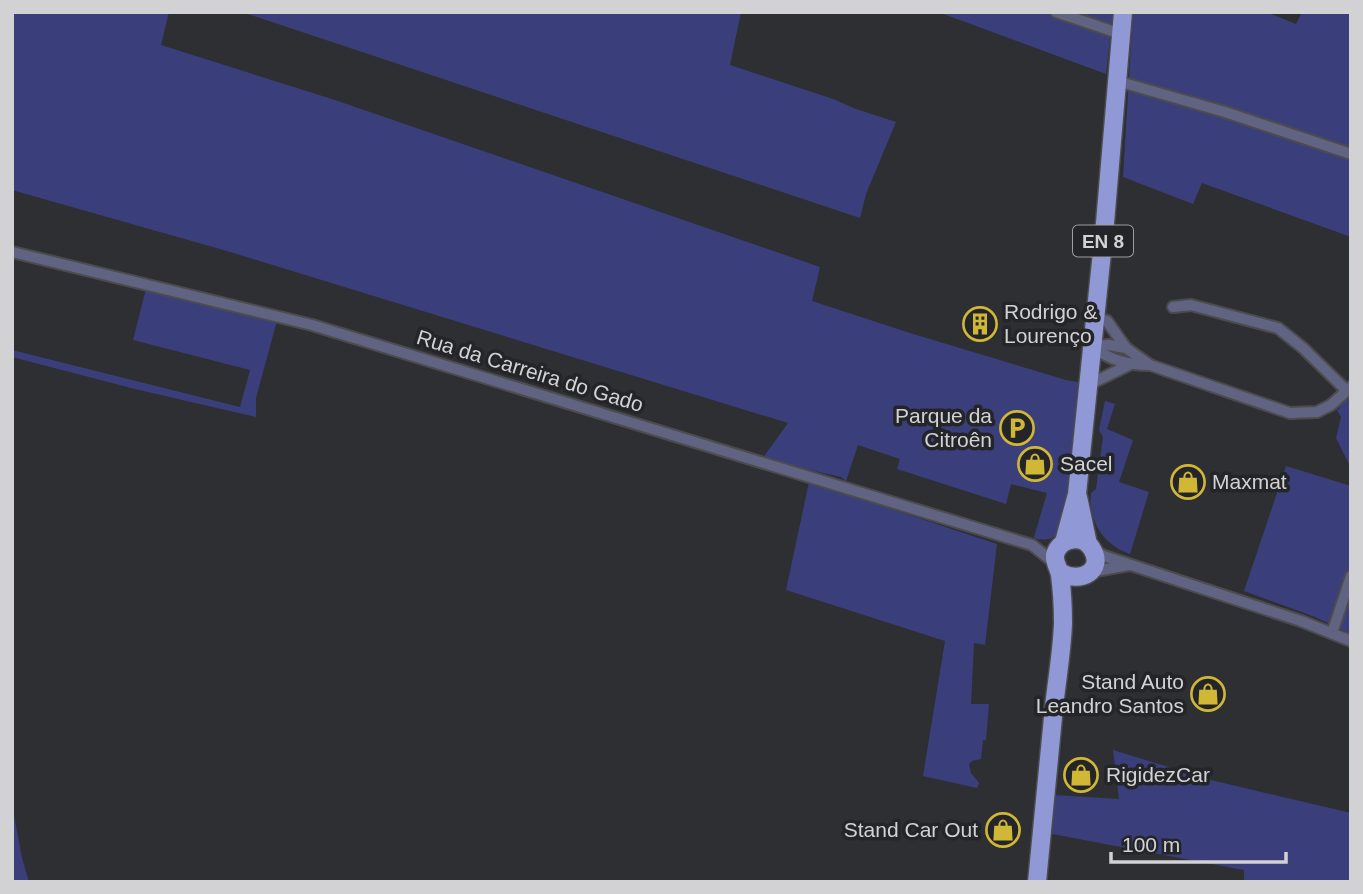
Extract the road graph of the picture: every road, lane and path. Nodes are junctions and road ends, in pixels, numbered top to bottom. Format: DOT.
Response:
graph roads {
  1 [pos="1056,12"];
  2 [pos="1123,12"];
  3 [pos="1121,34"];
  4 [pos="1117,81"];
  5 [pos="1351,154"];
  6 [pos="12,252"];
  7 [pos="1173,307"];
  8 [pos="1095,317"];
  9 [pos="1091,346"];
  10 [pos="1126,348"];
  11 [pos="1129,365"];
  12 [pos="1150,365"];
  13 [pos="1086,386"];
  14 [pos="1349,389"];
  15 [pos="1077,494"];
  16 [pos="1063,543"];
  17 [pos="1032,545"];
  18 [pos="1090,546"];
  19 [pos="1132,565"];
  20 [pos="1058,568"];
  21 [pos="1084,575"];
  22 [pos="1351,576"];
  23 [pos="1063,622"];
  24 [pos="1332,633"];
  25 [pos="1351,641"];
  26 [pos="1037,882"];
  1 -- 3 [label="street"];
  2 -- 3 [label="main road, EN 8"];
  3 -- 4 [label="main road, EN 8"];
  4 -- 5 [label="street"];
  4 -- 8 [label="main road, EN 8"];
  6 -- 17 [label="street, Rua da Carreira do Gado"];
  7 -- 14 [label="street"];
  8 -- 9 [label="main road, EN 8"];
  8 -- 10 [label="street"];
  9 -- 10 [label="street"];
  9 -- 11 [label="street"];
  9 -- 13 [label="main road, EN 8"];
  10 -- 12 [label="street"];
  11 -- 12 [label="street"];
  11 -- 13 [label="street"];
  12 -- 14 [label="street"];
  13 -- 15 [label="main road, EN 8"];
  15 -- 16 [label="main road, EN 8"];
  15 -- 18 [label="main road, EN 8"];
  16 -- 17 [label="street"];
  16 -- 18 [label="main road"];
  16 -- 20 [label="main road, EN 8"];
  17 -- 20 [label="street"];
  18 -- 19 [label="street"];
  18 -- 21 [label="main road, EN 8"];
  19 -- 21 [label="street"];
  19 -- 24 [label="street"];
  20 -- 21 [label="main road"];
  20 -- 23 [label="main road, EN 8"];
  21 -- 23 [label="main road, EN 8"];
  22 -- 24 [label="street"];
  23 -- 26 [label="main road, EN 8"];
  24 -- 25 [label="street"];
}
